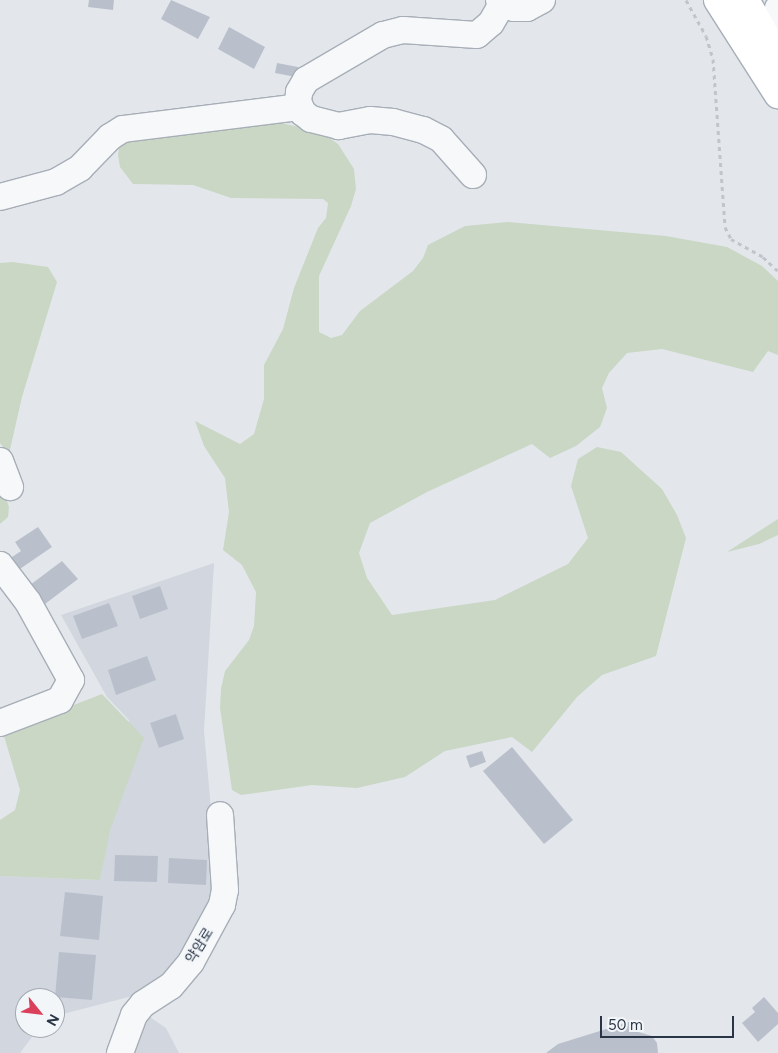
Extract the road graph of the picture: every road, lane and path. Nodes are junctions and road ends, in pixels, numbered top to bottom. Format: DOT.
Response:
graph roads {
  1 [pos="542,0"];
  2 [pos="686,0"];
  3 [pos="718,0"];
  4 [pos="745,0"];
  5 [pos="501,1"];
  6 [pos="778,8"];
  7 [pos="775,54"];
  8 [pos="778,94"];
  9 [pos="300,107"];
  10 [pos="473,175"];
  11 [pos="0,197"];
  12 [pos="778,271"];
  13 [pos="0,461"];
  14 [pos="10,487"];
  15 [pos="0,565"];
  16 [pos="0,723"];
  17 [pos="220,815"];
  18 [pos="120,1053"];
  1 -- 5 [label="street"];
  2 -- 12 [label="path"];
  3 -- 8 [label="main road"];
  4 -- 7 [label="main road"];
  5 -- 9 [label="street"];
  6 -- 7 [label="street"];
  9 -- 10 [label="street"];
  9 -- 11 [label="street"];
  13 -- 14 [label="street"];
  15 -- 16 [label="street"];
  17 -- 18 [label="street, 약암로"];
}
